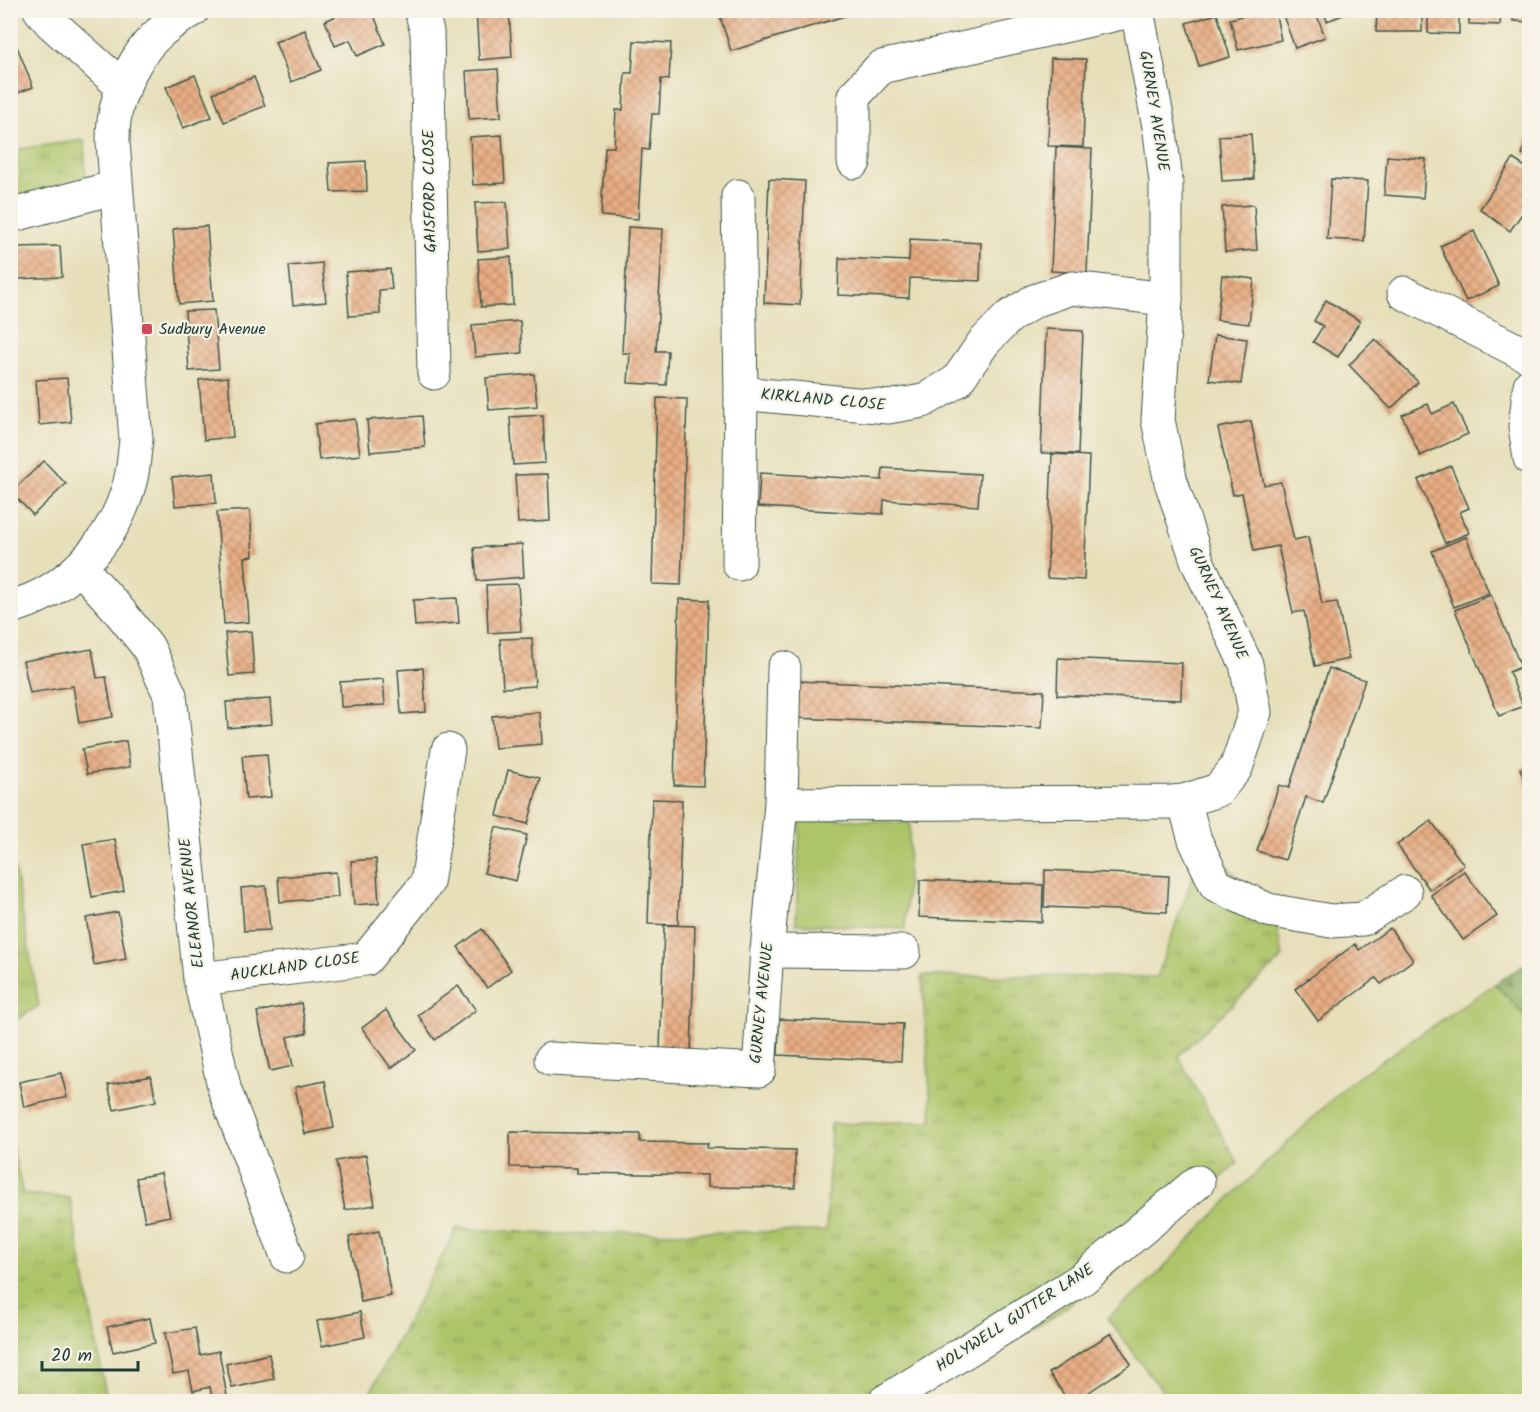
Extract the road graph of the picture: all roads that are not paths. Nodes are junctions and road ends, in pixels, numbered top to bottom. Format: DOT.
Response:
graph roads {
  1 [pos="40,10"];
  2 [pos="193,10"];
  3 [pos="421,10"];
  4 [pos="1136,10"];
  5 [pos="124,88"];
  6 [pos="854,162"];
  7 [pos="116,187"];
  8 [pos="738,196"];
  9 [pos="10,216"];
  10 [pos="1404,293"];
  11 [pos="1166,299"];
  12 [pos="1530,357"];
  13 [pos="434,373"];
  14 [pos="1530,385"];
  15 [pos="741,393"];
  16 [pos="1530,458"];
  17 [pos="739,564"];
  18 [pos="80,567"];
  19 [pos="10,607"];
  20 [pos="784,668"];
  21 [pos="448,750"];
  22 [pos="1184,801"];
  23 [pos="781,804"];
  24 [pos="1405,892"];
  25 [pos="767,951"];
  26 [pos="904,952"];
  27 [pos="200,979"];
  28 [pos="551,1059"];
  29 [pos="1197,1182"];
  30 [pos="287,1256"];
  31 [pos="884,1401"];
  1 -- 5 [label="street"];
  2 -- 5 [label="street"];
  3 -- 13 [label="street, GAISFORD CLOSE"];
  4 -- 6 [label="street"];
  4 -- 11 [label="street, GURNEY AVENUE"];
  5 -- 7 [label="street"];
  7 -- 9 [label="street"];
  7 -- 18 [label="street"];
  8 -- 15 [label="street, KIRKLAND CLOSE"];
  10 -- 12 [label="street"];
  11 -- 15 [label="street, KIRKLAND CLOSE"];
  11 -- 22 [label="street, GURNEY AVENUE"];
  14 -- 16 [label="street"];
  15 -- 17 [label="street"];
  18 -- 19 [label="street"];
  18 -- 27 [label="street, ELEANOR AVENUE"];
  20 -- 23 [label="street, GURNEY AVENUE"];
  21 -- 27 [label="street, AUCKLAND CLOSE"];
  22 -- 23 [label="street, GURNEY AVENUE"];
  22 -- 24 [label="street"];
  23 -- 25 [label="street, GURNEY AVENUE"];
  25 -- 26 [label="street"];
  25 -- 28 [label="street, GURNEY AVENUE"];
  27 -- 30 [label="street, ELEANOR AVENUE"];
  29 -- 31 [label="street, HOLYWELL GUTTER LANE"];
}
